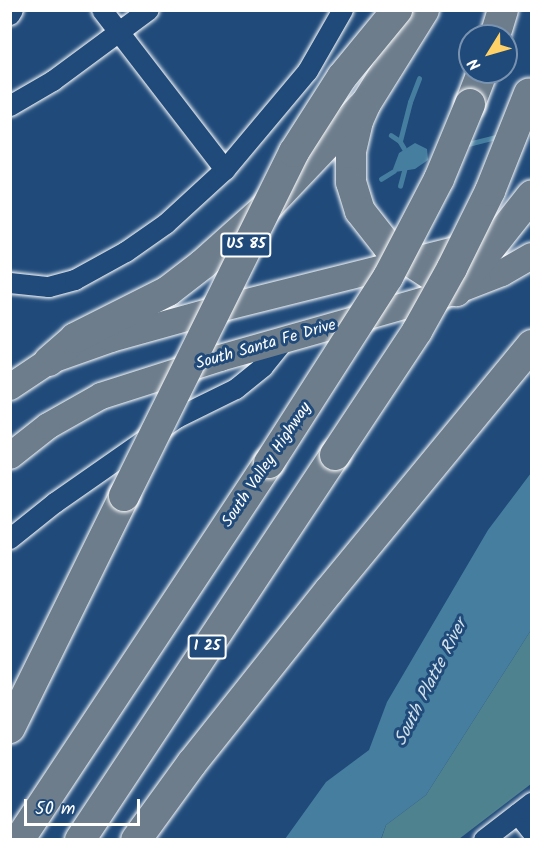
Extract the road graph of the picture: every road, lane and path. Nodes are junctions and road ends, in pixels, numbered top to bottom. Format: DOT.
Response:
graph roads {
  1 [pos="13,10"];
  2 [pos="102,10"];
  3 [pos="149,10"];
  4 [pos="343,10"];
  5 [pos="397,10"];
  6 [pos="423,10"];
  7 [pos="10,15"];
  8 [pos="120,32"];
  9 [pos="478,84"];
  10 [pos="530,89"];
  11 [pos="366,103"];
  12 [pos="10,106"];
  13 [pos="225,170"];
  14 [pos="531,195"];
  15 [pos="531,214"];
  16 [pos="501,236"];
  17 [pos="531,256"];
  18 [pos="409,261"];
  19 [pos="10,283"];
  20 [pos="456,291"];
  21 [pos="286,339"];
  22 [pos="531,345"];
  23 [pos="49,361"];
  24 [pos="10,387"];
  25 [pos="10,456"];
  26 [pos="10,539"];
  27 [pos="10,728"];
  28 [pos="525,809"];
  29 [pos="531,832"];
  30 [pos="19,840"];
  31 [pos="80,840"];
  32 [pos="136,840"];
  33 [pos="484,840"];
  1 -- 7 [label="street"];
  2 -- 8 [label="street"];
  3 -- 8 [label="street"];
  4 -- 13 [label="street"];
  5 -- 27 [label="highway, US 85, bridge"];
  6 -- 11 [label="highway"];
  8 -- 12 [label="street"];
  8 -- 13 [label="street"];
  9 -- 30 [label="highway, South Valley Highway, bridge"];
  10 -- 31 [label="highway, I 25, bridge"];
  11 -- 18 [label="highway"];
  11 -- 23 [label="highway"];
  13 -- 19 [label="street"];
  14 -- 16 [label="highway"];
  15 -- 16 [label="main road"];
  16 -- 18 [label="main road"];
  16 -- 20 [label="highway"];
  17 -- 20 [label="main road, South Santa Fe Drive"];
  18 -- 20 [label="highway"];
  18 -- 23 [label="main road"];
  20 -- 21 [label="main road, South Santa Fe Drive"];
  21 -- 25 [label="main road, South Santa Fe Drive"];
  21 -- 26 [label="street"];
  22 -- 32 [label="highway"];
  23 -- 24 [label="main road"];
  28 -- 29 [label="street"];
  28 -- 33 [label="street"];
}
